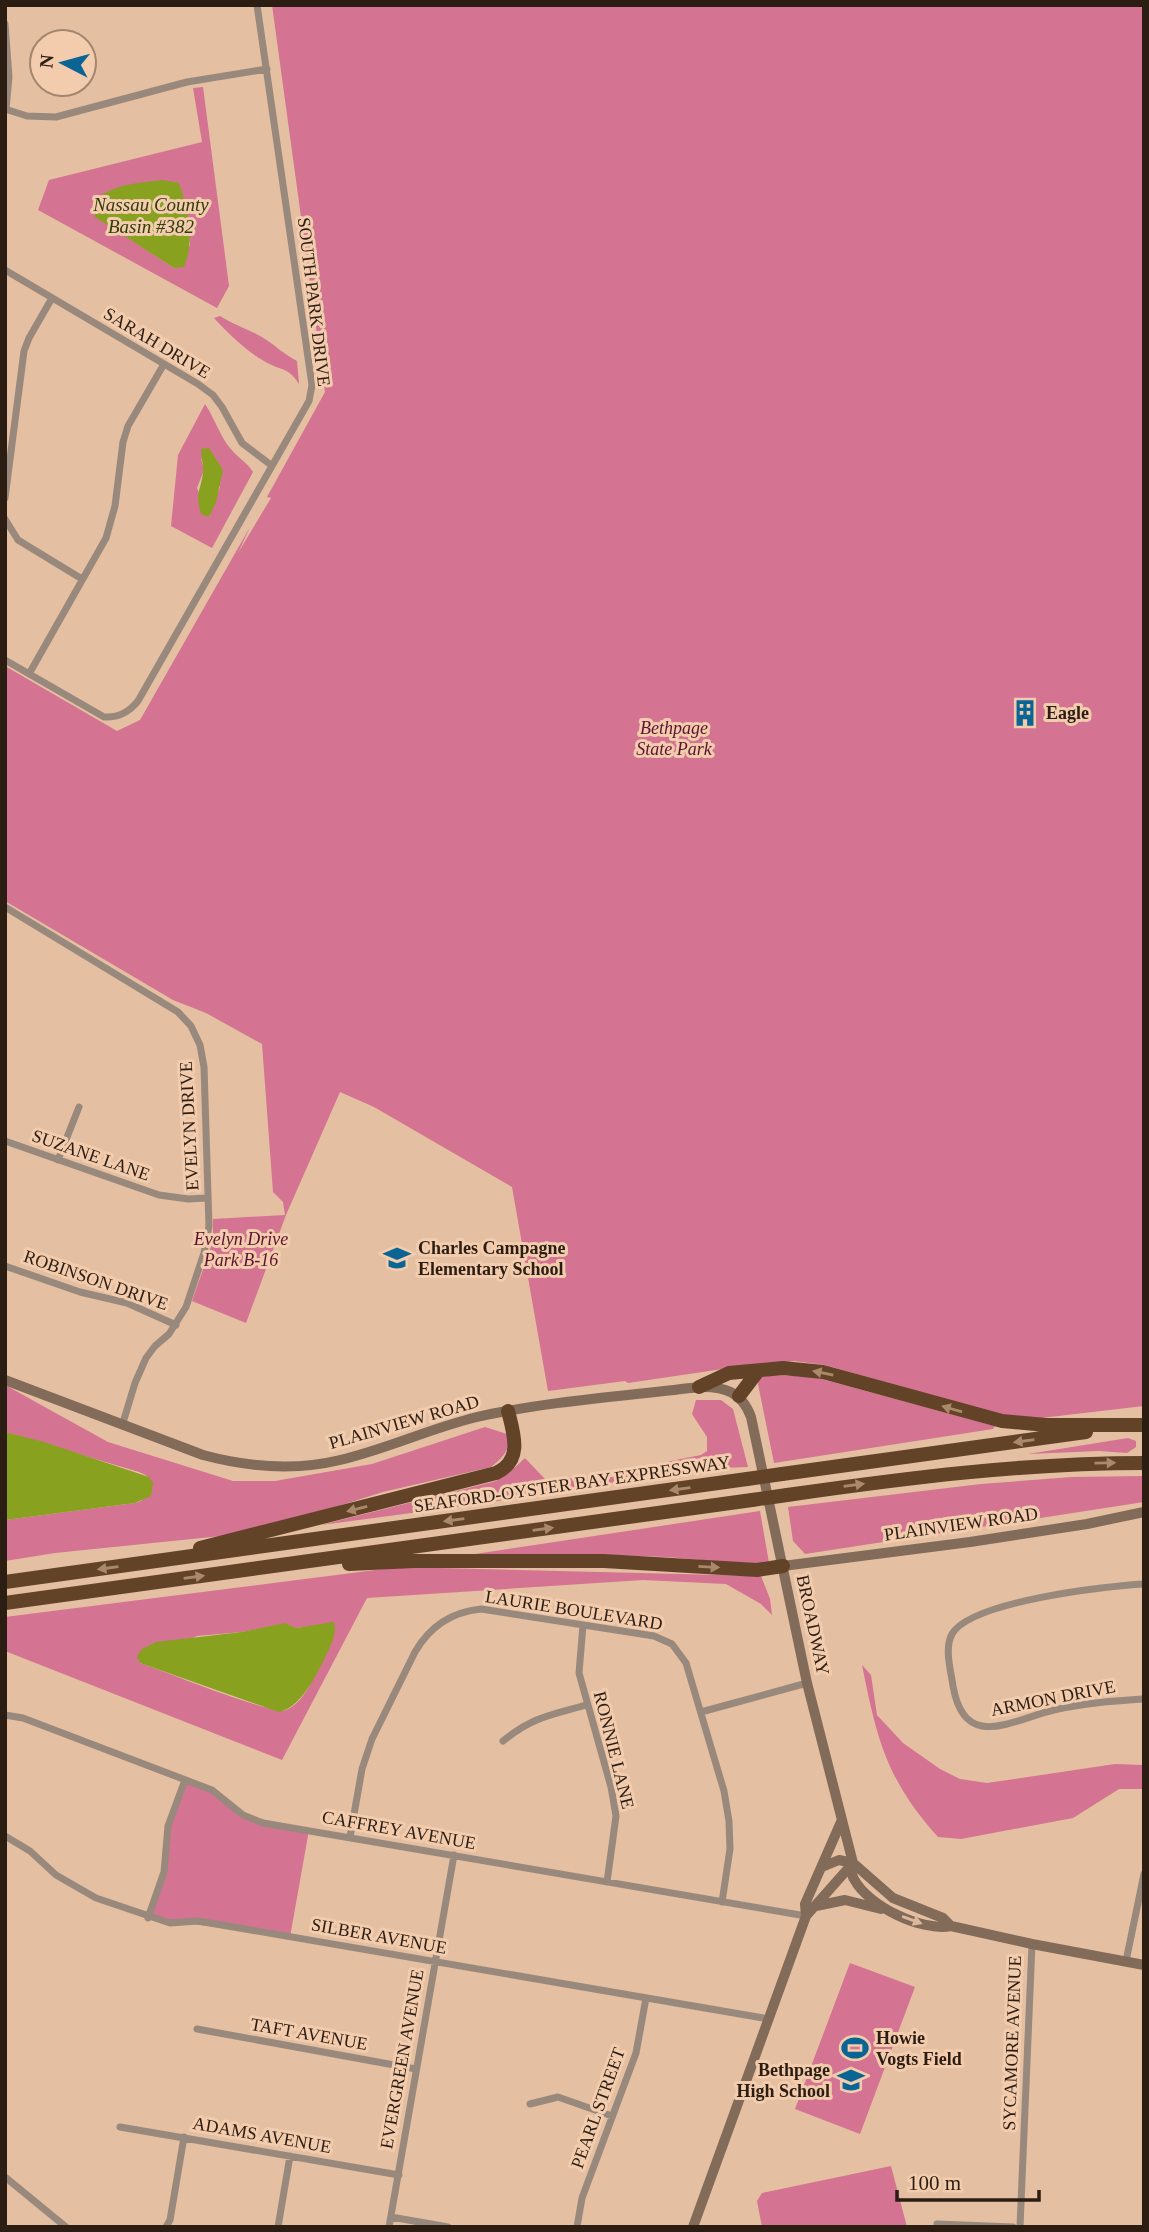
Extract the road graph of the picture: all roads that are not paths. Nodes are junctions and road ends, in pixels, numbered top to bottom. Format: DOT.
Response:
graph roads {
  1 [pos="257,5"];
  2 [pos="5,24"];
  3 [pos="267,69"];
  4 [pos="6,109"];
  5 [pos="5,270"];
  6 [pos="52,298"];
  7 [pos="164,364"];
  8 [pos="271,465"];
  9 [pos="5,498"];
  10 [pos="5,519"];
  11 [pos="82,579"];
  12 [pos="5,660"];
  13 [pos="29,674"];
  14 [pos="5,907"];
  15 [pos="79,1107"];
  16 [pos="5,1141"];
  17 [pos="58,1160"];
  18 [pos="208,1198"];
  19 [pos="5,1266"];
  20 [pos="176,1325"];
  21 [pos="758,1371"];
  22 [pos="5,1380"];
  23 [pos="699,1387"];
  24 [pos="739,1396"];
  25 [pos="508,1411"];
  26 [pos="1142,1424"];
  27 [pos="122,1426"];
  28 [pos="1144,1463"];
  29 [pos="1144,1512"];
  30 [pos="140,1564"];
  31 [pos="281,1565"];
  32 [pos="783,1566"];
  33 [pos="5,1582"];
  34 [pos="1144,1584"];
  35 [pos="5,1603"];
  36 [pos="583,1625"];
  37 [pos="807,1683"];
  38 [pos="1144,1699"];
  39 [pos="586,1705"];
  40 [pos="701,1712"];
  41 [pos="5,1715"];
  42 [pos="503,1741"];
  43 [pos="186,1780"];
  44 [pos="841,1820"];
  45 [pos="5,1836"];
  46 [pos="350,1837"];
  47 [pos="454,1855"];
  48 [pos="852,1863"];
  49 [pos="822,1867"];
  50 [pos="1144,1874"];
  51 [pos="607,1882"];
  52 [pos="722,1902"];
  53 [pos="816,1906"];
  54 [pos="886,1910"];
  55 [pos="806,1916"];
  56 [pos="148,1918"];
  57 [pos="951,1926"];
  58 [pos="1032,1944"];
  59 [pos="1126,1961"];
  60 [pos="435,1962"];
  61 [pos="1144,1965"];
  62 [pos="646,1998"];
  63 [pos="769,2019"];
  64 [pos="197,2029"];
  65 [pos="416,2069"];
  66 [pos="530,2104"];
  67 [pos="612,2116"];
  68 [pos="120,2127"];
  69 [pos="184,2137"];
  70 [pos="290,2156"];
  71 [pos="399,2175"];
  72 [pos="5,2177"];
  73 [pos="391,2217"];
  74 [pos="937,2224"];
  75 [pos="66,2227"];
  76 [pos="166,2227"];
  77 [pos="278,2227"];
  78 [pos="389,2227"];
  79 [pos="448,2227"];
  80 [pos="577,2227"];
  81 [pos="693,2227"];
  82 [pos="1013,2227"];
  83 [pos="1020,2227"];
  1 -- 3 [label="street, SOUTH PARK DRIVE"];
  2 -- 4 [label="street"];
  3 -- 4 [label="street"];
  3 -- 8 [label="street, SOUTH PARK DRIVE"];
  5 -- 6 [label="street, SARAH DRIVE"];
  6 -- 7 [label="street, SARAH DRIVE"];
  6 -- 9 [label="street"];
  7 -- 8 [label="street, SARAH DRIVE"];
  7 -- 11 [label="street"];
  8 -- 13 [label="street, SOUTH PARK DRIVE"];
  10 -- 11 [label="street"];
  11 -- 13 [label="street"];
  12 -- 13 [label="street"];
  14 -- 18 [label="street, EVELYN DRIVE"];
  15 -- 17 [label="street"];
  16 -- 17 [label="street, SUZANE LANE"];
  17 -- 18 [label="street, SUZANE LANE"];
  18 -- 20 [label="street, EVELYN DRIVE"];
  19 -- 20 [label="street, ROBINSON DRIVE"];
  20 -- 27 [label="street, EVELYN DRIVE"];
  21 -- 23 [label="highway"];
  21 -- 24 [label="highway"];
  26 -- 21 [label="highway, one-way"];
  22 -- 27 [label="main road, PLAINVIEW ROAD"];
  23 -- 24 [label="main road, PLAINVIEW ROAD"];
  23 -- 25 [label="main road, PLAINVIEW ROAD"];
  24 -- 32 [label="main road, BROADWAY"];
  25 -- 27 [label="main road, PLAINVIEW ROAD"];
  25 -- 30 [label="highway, one-way"];
  26 -- 30 [label="highway, SEAFORD-OYSTER BAY EXPRESSWAY, one-way, bridge"];
  31 -- 28 [label="highway, one-way, bridge"];
  29 -- 32 [label="main road, PLAINVIEW ROAD"];
  30 -- 33 [label="highway, SEAFORD-OYSTER BAY EXPRESSWAY, one-way"];
  31 -- 32 [label="highway, one-way"];
  35 -- 31 [label="highway, one-way"];
  32 -- 37 [label="main road, BROADWAY"];
  34 -- 38 [label="street, ARMON DRIVE"];
  36 -- 39 [label="street, RONNIE LANE"];
  36 -- 40 [label="street, LAURIE BOULEVARD"];
  36 -- 46 [label="street, LAURIE BOULEVARD"];
  37 -- 40 [label="street"];
  37 -- 44 [label="main road, BROADWAY"];
  39 -- 42 [label="street"];
  39 -- 51 [label="street, RONNIE LANE"];
  40 -- 52 [label="street, LAURIE BOULEVARD"];
  41 -- 43 [label="street, CAFFREY AVENUE"];
  43 -- 46 [label="street, CAFFREY AVENUE"];
  43 -- 56 [label="street"];
  44 -- 48 [label="main road, BROADWAY"];
  44 -- 49 [label="main road"];
  45 -- 56 [label="street, SILBER AVENUE"];
  46 -- 47 [label="street, CAFFREY AVENUE"];
  47 -- 51 [label="street, CAFFREY AVENUE"];
  47 -- 60 [label="street, EVERGREEN AVENUE"];
  48 -- 49 [label="main road"];
  48 -- 53 [label="main road"];
  48 -- 54 [label="main road, BROADWAY"];
  48 -- 57 [label="main road, BROADWAY"];
  49 -- 55 [label="main road"];
  50 -- 59 [label="street"];
  51 -- 52 [label="street, CAFFREY AVENUE"];
  52 -- 55 [label="street, CAFFREY AVENUE"];
  53 -- 54 [label="main road"];
  53 -- 55 [label="main road"];
  54 -- 57 [label="main road, BROADWAY, one-way"];
  55 -- 63 [label="main road"];
  56 -- 60 [label="street, SILBER AVENUE"];
  57 -- 58 [label="main road, BROADWAY"];
  58 -- 59 [label="main road, BROADWAY"];
  58 -- 83 [label="street, SYCAMORE AVENUE"];
  59 -- 61 [label="main road, BROADWAY"];
  60 -- 62 [label="street, SILBER AVENUE"];
  60 -- 65 [label="street, EVERGREEN AVENUE"];
  62 -- 63 [label="street, SILBER AVENUE"];
  62 -- 67 [label="street, PEARL STREET"];
  63 -- 81 [label="main road"];
  64 -- 65 [label="street, TAFT AVENUE"];
  65 -- 71 [label="street, EVERGREEN AVENUE"];
  66 -- 67 [label="street"];
  67 -- 80 [label="street, PEARL STREET"];
  68 -- 69 [label="street, ADAMS AVENUE"];
  69 -- 70 [label="street, ADAMS AVENUE"];
  69 -- 76 [label="street"];
  70 -- 71 [label="street, ADAMS AVENUE"];
  70 -- 77 [label="street"];
  71 -- 73 [label="street, EVERGREEN AVENUE"];
  72 -- 75 [label="street"];
  73 -- 78 [label="street, EVERGREEN AVENUE"];
  73 -- 79 [label="street"];
  74 -- 82 [label="street"];
}
